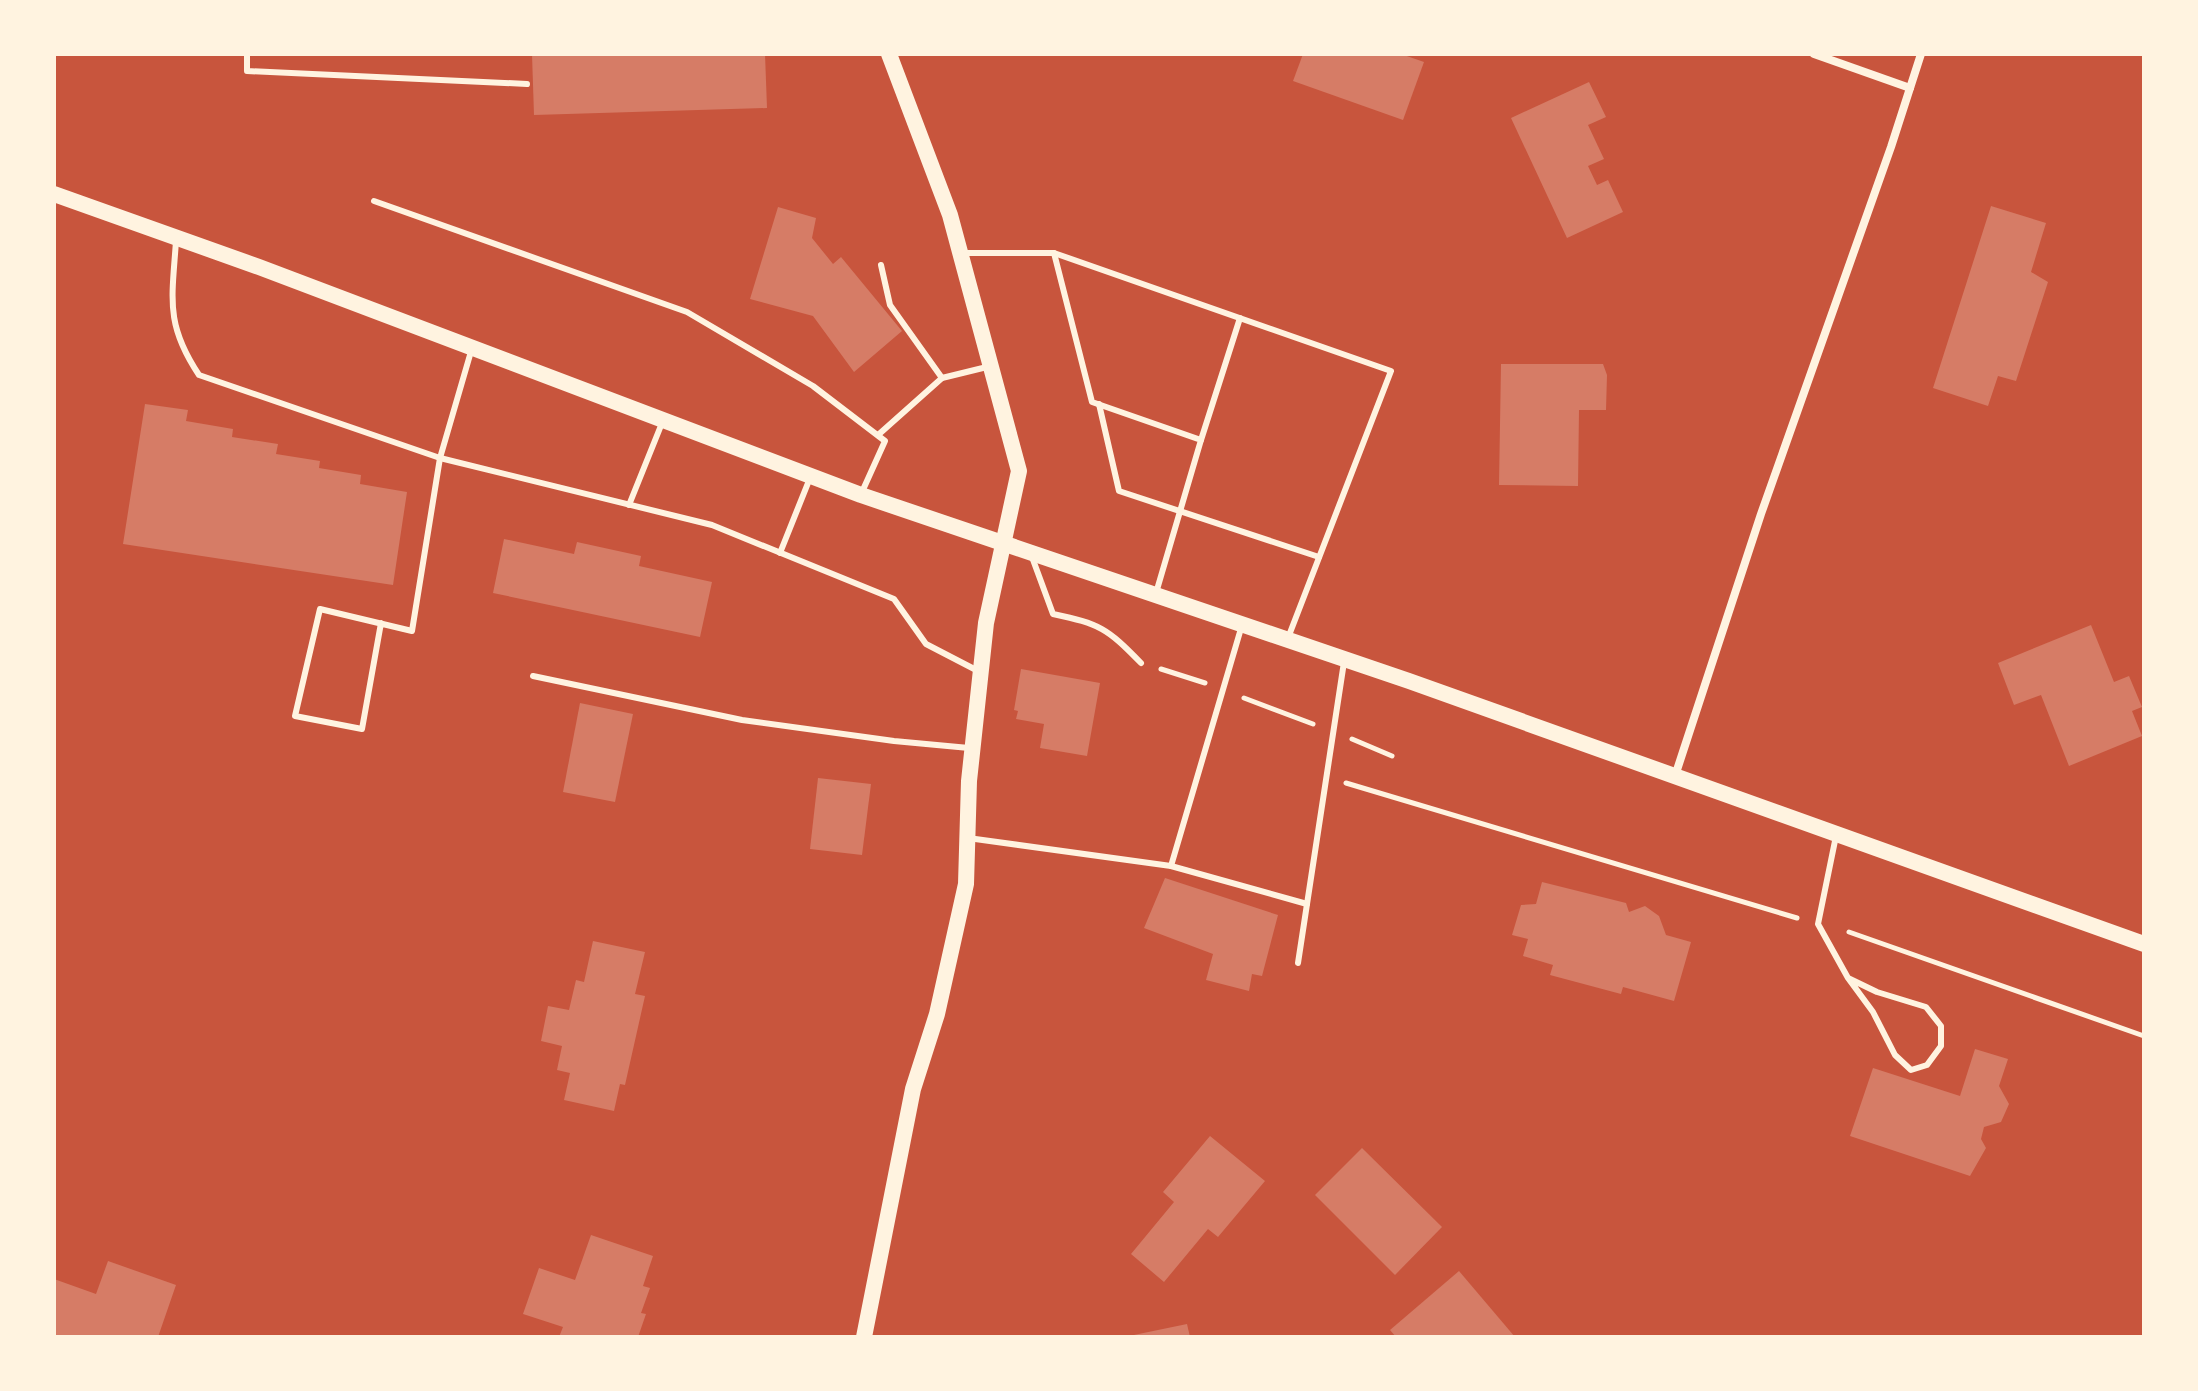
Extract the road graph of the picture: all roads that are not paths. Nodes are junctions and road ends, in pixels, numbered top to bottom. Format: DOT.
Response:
graph roads {
  1 [pos="247,54"];
  2 [pos="889,54"];
  3 [pos="1814,54"];
  4 [pos="1921,54"];
  5 [pos="527,84"];
  6 [pos="1910,88"];
  7 [pos="54,194"];
  8 [pos="374,201"];
  9 [pos="176,238"];
  10 [pos="960,253"];
  11 [pos="1054,253"];
  12 [pos="881,265"];
  13 [pos="1240,318"];
  14 [pos="472,348"];
  15 [pos="991,366"];
  16 [pos="942,378"];
  17 [pos="1099,404"];
  18 [pos="663,421"];
  19 [pos="878,435"];
  20 [pos="1201,440"];
  21 [pos="440,458"];
  22 [pos="811,476"];
  23 [pos="861,495"];
  24 [pos="629,505"];
  25 [pos="1180,512"];
  26 [pos="1004,543"];
  27 [pos="1029,551"];
  28 [pos="780,553"];
  29 [pos="1319,557"];
  30 [pos="1155,594"];
  31 [pos="381,623"];
  32 [pos="1242,624"];
  33 [pos="1287,640"];
  34 [pos="1344,659"];
  35 [pos="1141,663"];
  36 [pos="981,672"];
  37 [pos="533,676"];
  38 [pos="973,748"];
  39 [pos="1675,776"];
  40 [pos="1836,833"];
  41 [pos="968,838"];
  42 [pos="1171,866"];
  43 [pos="1307,904"];
  44 [pos="2144,944"];
  45 [pos="1298,963"];
  46 [pos="1848,978"];
  47 [pos="864,1337"];
  1 -- 5 [label="lane"];
  2 -- 10 [label="main road"];
  3 -- 6 [label="street"];
  4 -- 6 [label="street"];
  6 -- 39 [label="street"];
  7 -- 9 [label="main road"];
  8 -- 19 [label="lane"];
  9 -- 14 [label="main road"];
  9 -- 21 [label="lane"];
  10 -- 11 [label="lane"];
  10 -- 15 [label="main road"];
  11 -- 13 [label="lane"];
  11 -- 17 [label="lane"];
  12 -- 16 [label="lane"];
  13 -- 20 [label="lane"];
  13 -- 29 [label="lane"];
  14 -- 18 [label="main road"];
  14 -- 21 [label="lane"];
  15 -- 16 [label="lane"];
  15 -- 26 [label="main road"];
  16 -- 19 [label="lane"];
  17 -- 20 [label="lane"];
  17 -- 25 [label="lane"];
  18 -- 22 [label="main road"];
  18 -- 24 [label="lane"];
  19 -- 23 [label="lane"];
  20 -- 25 [label="lane"];
  21 -- 24 [label="lane"];
  21 -- 31 [label="lane"];
  22 -- 23 [label="main road"];
  22 -- 28 [label="lane"];
  23 -- 26 [label="main road"];
  24 -- 28 [label="lane"];
  25 -- 29 [label="lane"];
  25 -- 30 [label="lane"];
  26 -- 27 [label="main road"];
  26 -- 36 [label="main road"];
  27 -- 30 [label="main road"];
  27 -- 35 [label="lane"];
  28 -- 36 [label="lane"];
  29 -- 33 [label="lane"];
  30 -- 32 [label="main road"];
  31 -- 31 [label="lane"];
  32 -- 33 [label="main road"];
  32 -- 42 [label="lane"];
  33 -- 34 [label="main road"];
  34 -- 39 [label="main road"];
  34 -- 43 [label="lane"];
  36 -- 38 [label="main road"];
  37 -- 38 [label="lane"];
  38 -- 41 [label="main road"];
  39 -- 40 [label="main road"];
  40 -- 44 [label="main road"];
  40 -- 46 [label="lane"];
  41 -- 42 [label="lane"];
  41 -- 47 [label="main road"];
  42 -- 43 [label="lane"];
  43 -- 45 [label="lane"];
  46 -- 46 [label="lane"];
}
